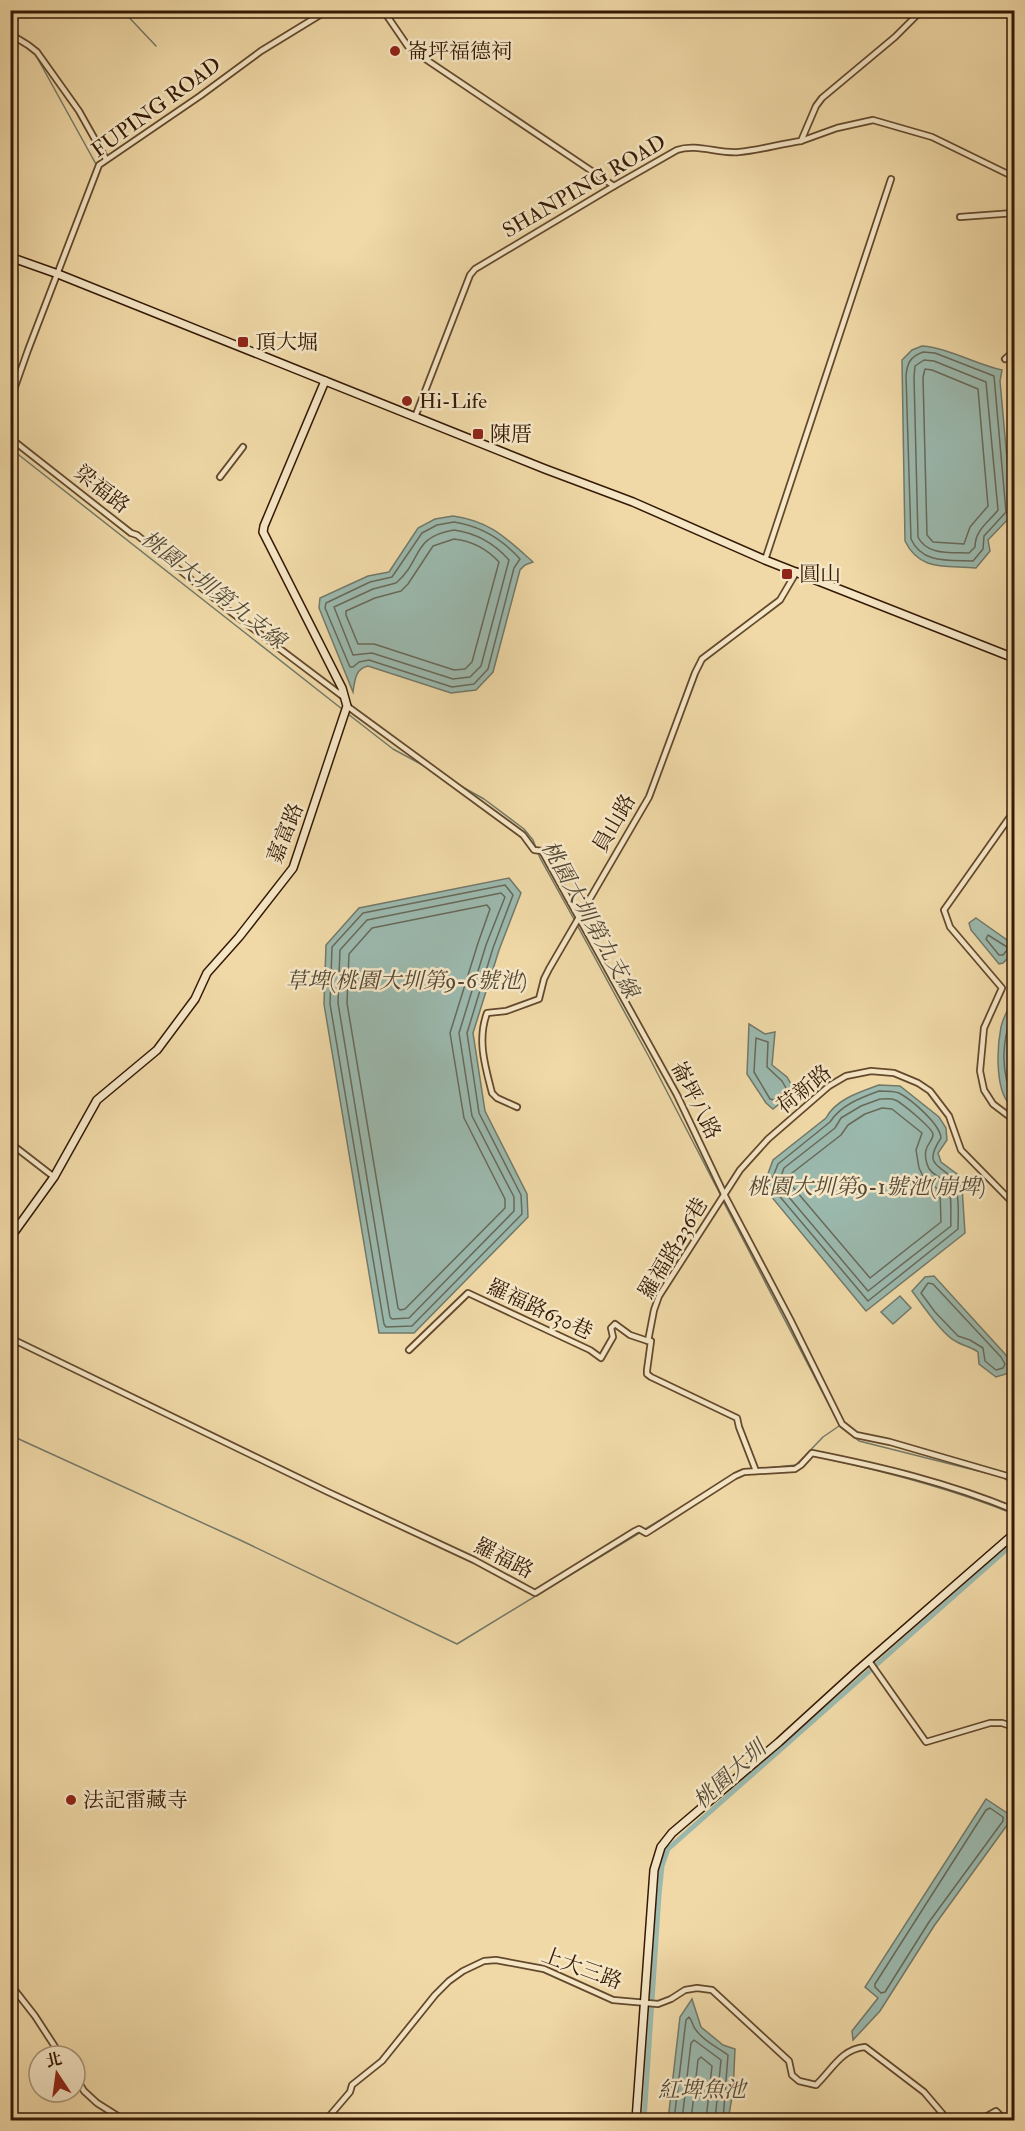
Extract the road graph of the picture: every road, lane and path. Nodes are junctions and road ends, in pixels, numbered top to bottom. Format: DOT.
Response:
graph roads {
  1 [pos="328,10"];
  2 [pos="383,10"];
  3 [pos="922,11"];
  4 [pos="10,34"];
  5 [pos="801,141"];
  6 [pos="106,159"];
  7 [pos="1014,177"];
  8 [pos="891,179"];
  9 [pos="614,186"];
  10 [pos="1014,213"];
  11 [pos="960,217"];
  12 [pos="10,257"];
  13 [pos="56,274"];
  14 [pos="1014,351"];
  15 [pos="1005,359"];
  16 [pos="325,381"];
  17 [pos="10,400"];
  18 [pos="415,417"];
  19 [pos="10,438"];
  20 [pos="243,447"];
  21 [pos="220,477"];
  22 [pos="765,560"];
  23 [pos="796,571"];
  24 [pos="1014,658"];
  25 [pos="346,702"];
  26 [pos="1014,811"];
  27 [pos="579,919"];
  28 [pos="517,1107"];
  29 [pos="1014,1120"];
  30 [pos="10,1143"];
  31 [pos="54,1177"];
  32 [pos="724,1194"];
  33 [pos="1014,1204"];
  34 [pos="10,1238"];
  35 [pos="10,1338"];
  36 [pos="648,1341"];
  37 [pos="409,1350"];
  38 [pos="756,1471"];
  39 [pos="1014,1478"];
  40 [pos="1014,1510"];
  41 [pos="1014,1534"];
  42 [pos="869,1662"];
  43 [pos="1014,1727"];
  44 [pos="10,1984"];
  45 [pos="645,2002"];
  46 [pos="53,2044"];
  47 [pos="87,2094"];
  48 [pos="124,2121"];
  49 [pos="326,2121"];
  50 [pos="636,2121"];
  51 [pos="952,2121"];
  52 [pos="968,2121"];
  53 [pos="1005,2121"];
  1 -- 6 [label="street, FUPING ROAD"];
  2 -- 9 [label="street"];
  3 -- 5 [label="street"];
  4 -- 6 [label="street"];
  5 -- 7 [label="street, SHANPING ROAD"];
  5 -- 9 [label="street, SHANPING ROAD"];
  6 -- 13 [label="street, FUPING ROAD"];
  8 -- 22 [label="street"];
  9 -- 18 [label="street, SHANPING ROAD"];
  10 -- 11 [label="street"];
  12 -- 13 [label="street"];
  13 -- 16 [label="street"];
  13 -- 17 [label="street"];
  14 -- 15 [label="street"];
  16 -- 18 [label="street"];
  16 -- 25 [label="street"];
  18 -- 22 [label="street"];
  19 -- 25 [label="street, 梁福路"];
  20 -- 21 [label="street"];
  22 -- 23 [label="street"];
  23 -- 24 [label="street"];
  23 -- 27 [label="street, 員山路"];
  25 -- 27 [label="street, 崙坪八路"];
  25 -- 31 [label="street, 嘉富路"];
  26 -- 29 [label="street"];
  27 -- 28 [label="street, 員山路"];
  27 -- 32 [label="street, 崙坪八路"];
  30 -- 31 [label="street"];
  31 -- 34 [label="street, 嘉富路"];
  32 -- 33 [label="street, 荷新路"];
  32 -- 36 [label="street, 羅福路236巷"];
  32 -- 39 [label="street, 崙坪八路"];
  35 -- 38 [label="street, 羅福路"];
  36 -- 37 [label="street, 羅福路630巷"];
  36 -- 38 [label="street, 羅福路236巷"];
  38 -- 40 [label="street, 羅福路"];
  41 -- 42 [label="street"];
  42 -- 43 [label="street"];
  42 -- 45 [label="street"];
  44 -- 46 [label="street"];
  45 -- 49 [label="street, 上大三路"];
  45 -- 50 [label="street"];
  45 -- 51 [label="street, 上大三路"];
  47 -- 48 [label="street"];
  52 -- 53 [label="street"];
}
